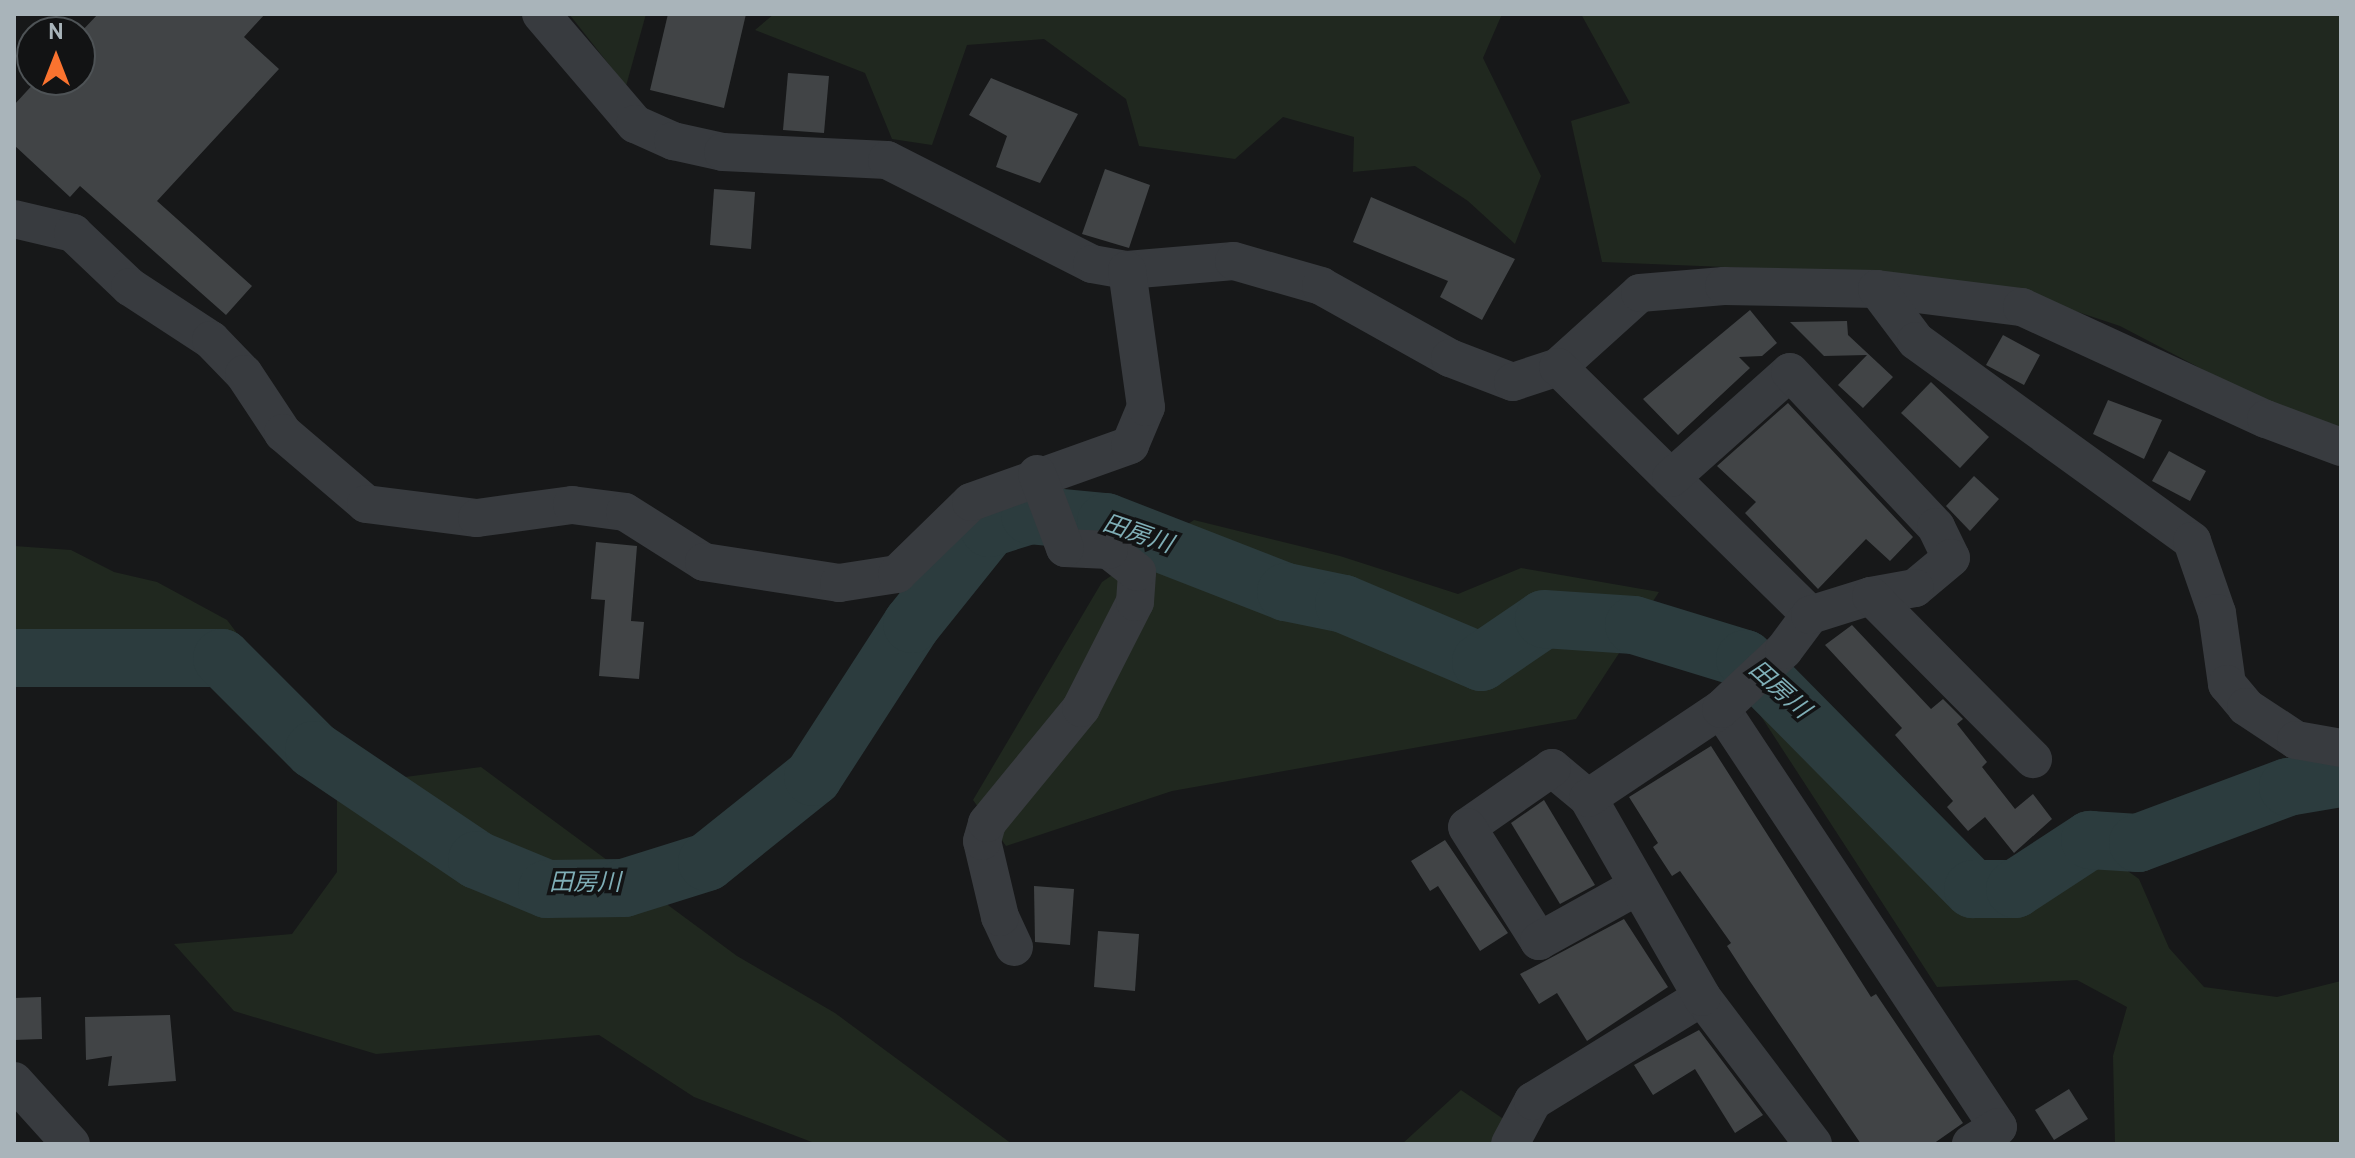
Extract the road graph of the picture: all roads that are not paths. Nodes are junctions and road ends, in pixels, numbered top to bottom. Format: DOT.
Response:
graph roads {
  1 [pos="541,14"];
  2 [pos="14,219"];
  3 [pos="1127,270"];
  4 [pos="1877,289"];
  5 [pos="1558,367"];
  6 [pos="2341,447"];
  7 [pos="1671,478"];
  8 [pos="1040,482"];
  9 [pos="1871,596"];
  10 [pos="1810,615"];
  11 [pos="1727,702"];
  12 [pos="2341,748"];
  13 [pos="2033,759"];
  14 [pos="1588,798"];
  15 [pos="1638,886"];
  16 [pos="1014,947"];
  17 [pos="1702,997"];
  18 [pos="14,1081"];
  19 [pos="71,1144"];
  20 [pos="1510,1144"];
  21 [pos="1813,1144"];
  22 [pos="1971,1144"];
  1 -- 3 [label="street"];
  2 -- 8 [label="street"];
  3 -- 5 [label="street"];
  3 -- 8 [label="street"];
  4 -- 5 [label="street"];
  4 -- 6 [label="street"];
  4 -- 12 [label="street"];
  5 -- 7 [label="street"];
  7 -- 9 [label="street"];
  7 -- 10 [label="street"];
  8 -- 16 [label="street"];
  9 -- 10 [label="street"];
  9 -- 13 [label="street"];
  10 -- 11 [label="street"];
  11 -- 14 [label="street"];
  11 -- 22 [label="street"];
  14 -- 15 [label="street"];
  14 -- 15 [label="street"];
  15 -- 17 [label="street"];
  17 -- 20 [label="street"];
  17 -- 21 [label="street"];
  18 -- 19 [label="street"];
}
